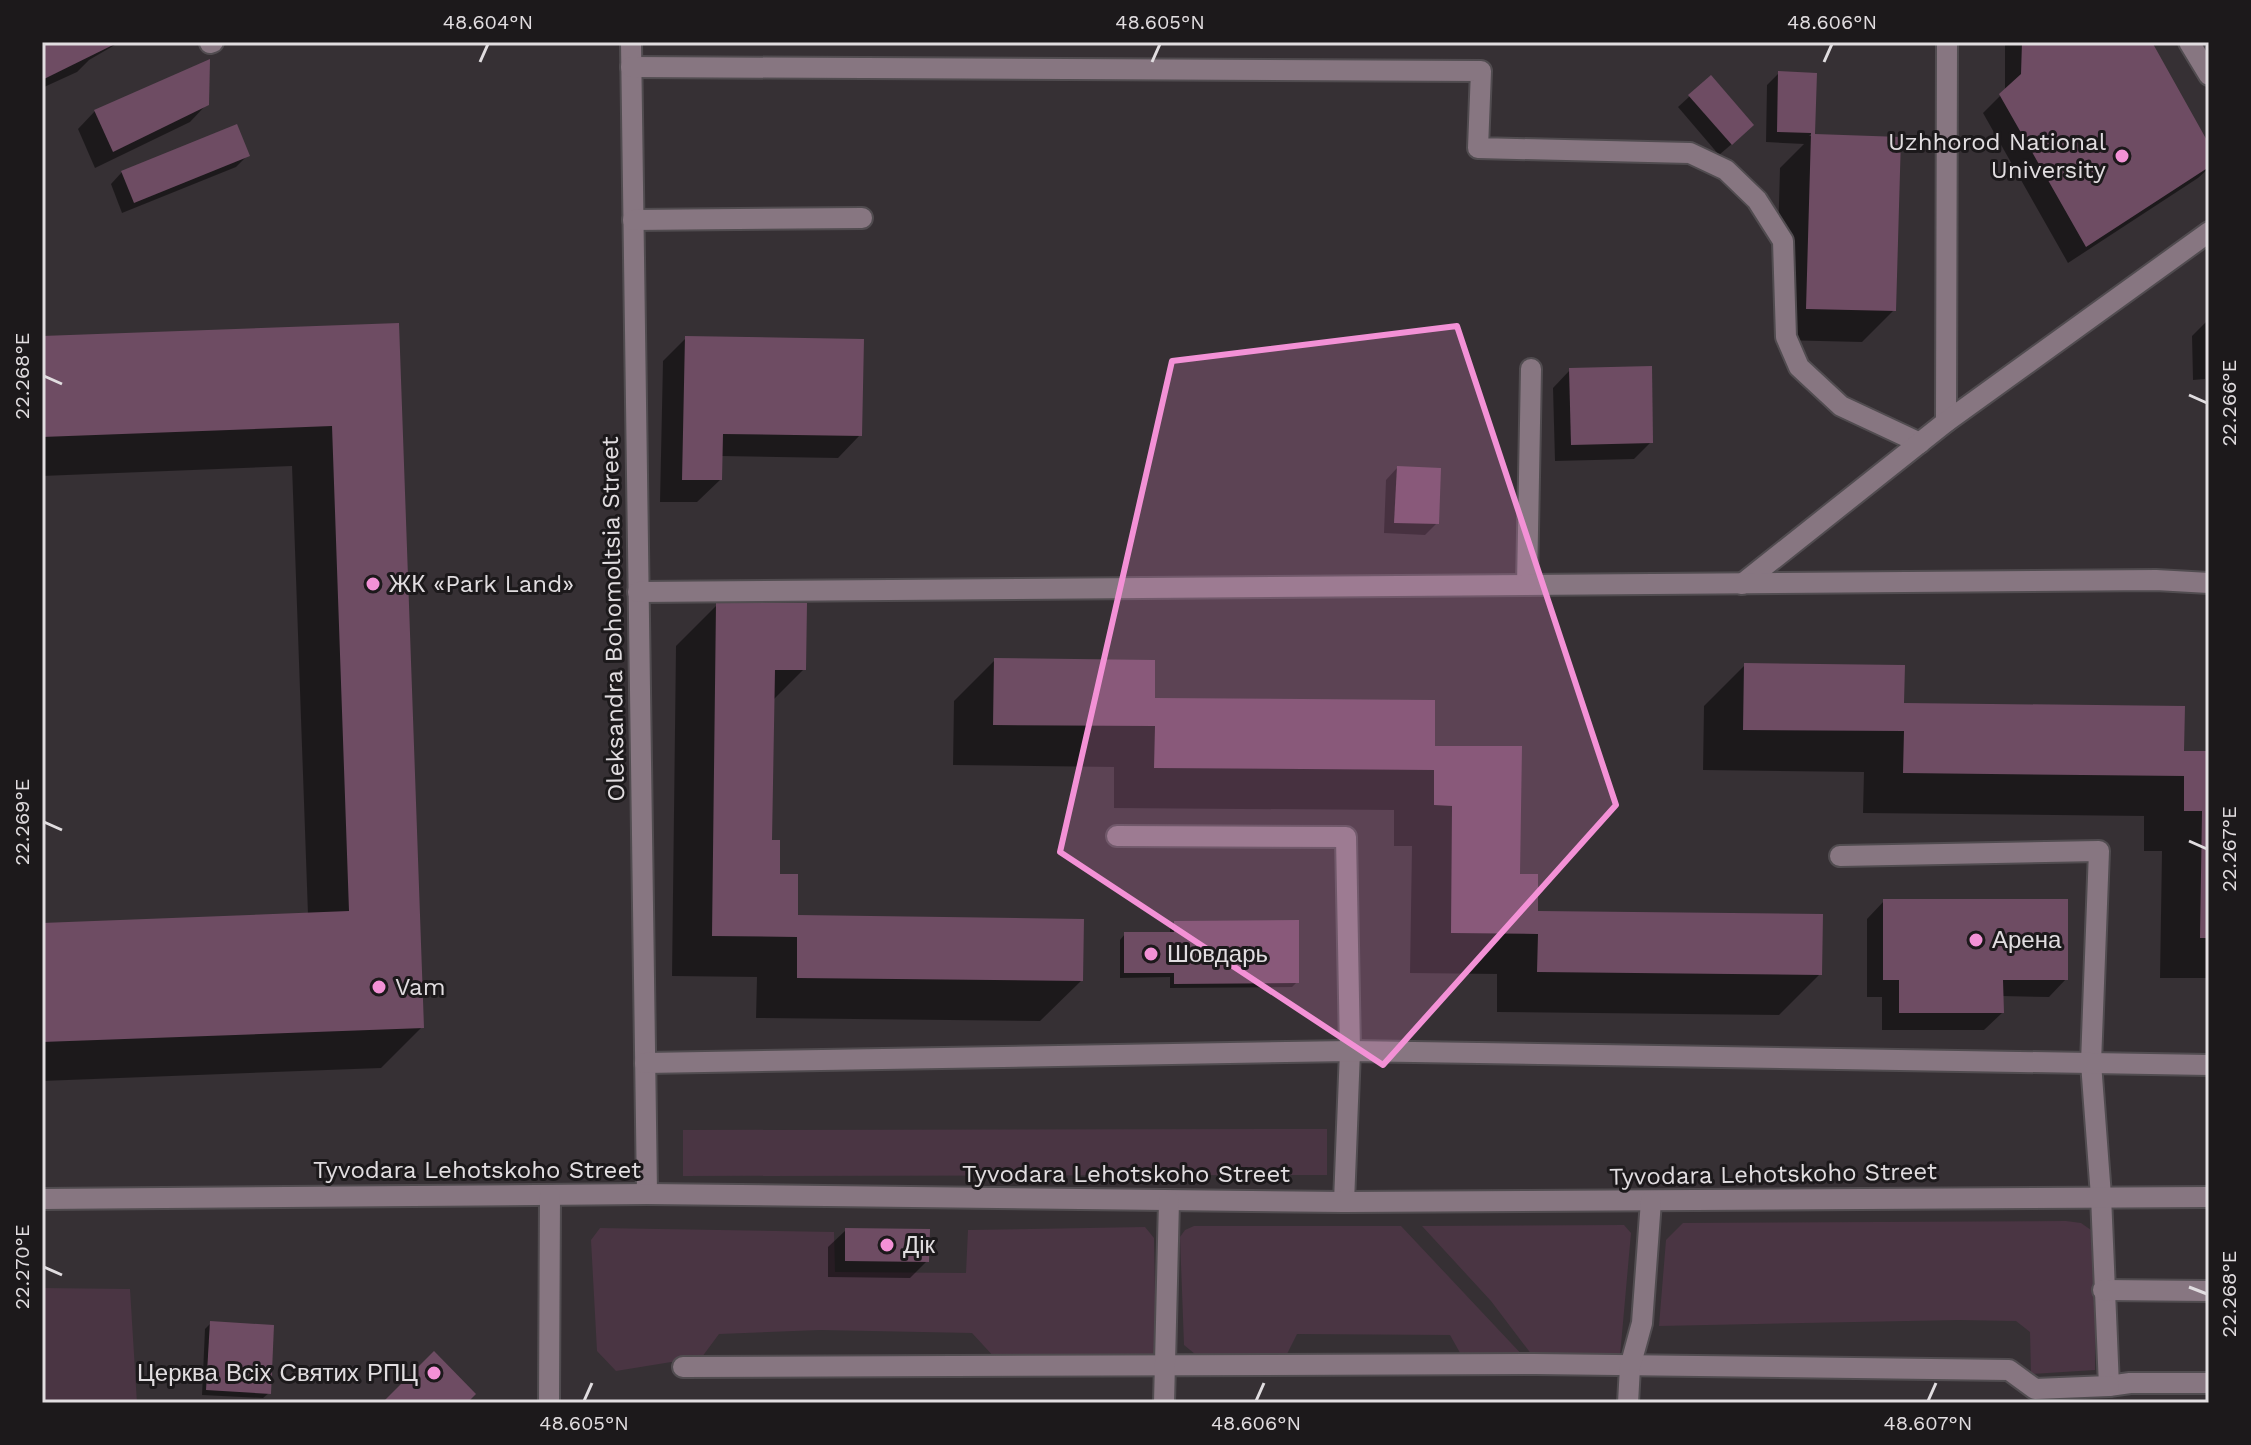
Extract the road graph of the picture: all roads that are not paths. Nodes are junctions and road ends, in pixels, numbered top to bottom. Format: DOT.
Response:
graph roads {
  1 [pos="631,42"];
  2 [pos="1947,42"];
  3 [pos="2189,42"];
  4 [pos="631,67"];
  5 [pos="2209,75"];
  6 [pos="862,218"];
  7 [pos="633,220"];
  8 [pos="2209,232"];
  9 [pos="1531,369"];
  10 [pos="1946,422"];
  11 [pos="1920,443"];
  12 [pos="2209,583"];
  13 [pos="1742,584"];
  14 [pos="1527,585"];
  15 [pos="638,592"];
  16 [pos="1117,836"];
  17 [pos="1840,856"];
  18 [pos="1350,1051"];
  19 [pos="645,1063"];
  20 [pos="2091,1063"];
  21 [pos="2209,1065"];
  22 [pos="647,1194"];
  23 [pos="550,1196"];
  24 [pos="2101,1196"];
  25 [pos="2209,1197"];
  26 [pos="42,1199"];
  27 [pos="1169,1201"];
  28 [pos="1651,1201"];
  29 [pos="1344,1202"];
  30 [pos="2103,1290"];
  31 [pos="2209,1291"];
  32 [pos="1165,1365"];
  33 [pos="683,1367"];
  34 [pos="1630,1367"];
  35 [pos="2209,1383"];
  36 [pos="2109,1386"];
  37 [pos="549,1403"];
  38 [pos="1164,1403"];
  39 [pos="1628,1403"];
  1 -- 4 [label="street, Oleksandra Bohomoltsia Street"];
  2 -- 10 [label="street"];
  3 -- 5 [label="street"];
  4 -- 7 [label="street, Oleksandra Bohomoltsia Street"];
  4 -- 11 [label="street"];
  6 -- 7 [label="street"];
  7 -- 15 [label="street, Oleksandra Bohomoltsia Street"];
  8 -- 10 [label="street"];
  9 -- 14 [label="street"];
  10 -- 11 [label="street"];
  11 -- 13 [label="street"];
  12 -- 13 [label="street"];
  13 -- 14 [label="street"];
  14 -- 15 [label="street"];
  15 -- 19 [label="street, Oleksandra Bohomoltsia Street"];
  16 -- 18 [label="street"];
  17 -- 20 [label="street"];
  18 -- 19 [label="street"];
  18 -- 20 [label="street"];
  18 -- 29 [label="street"];
  19 -- 22 [label="street, Oleksandra Bohomoltsia Street"];
  20 -- 21 [label="street"];
  20 -- 24 [label="street"];
  22 -- 23 [label="street, Tyvodara Lehotskoho Street"];
  22 -- 27 [label="street, Tyvodara Lehotskoho Street"];
  23 -- 26 [label="street, Tyvodara Lehotskoho Street"];
  23 -- 37 [label="street"];
  24 -- 25 [label="street, Tyvodara Lehotskoho Street"];
  24 -- 28 [label="street, Tyvodara Lehotskoho Street"];
  24 -- 30 [label="street"];
  27 -- 29 [label="street, Tyvodara Lehotskoho Street"];
  27 -- 32 [label="street"];
  28 -- 29 [label="street, Tyvodara Lehotskoho Street"];
  28 -- 34 [label="street"];
  30 -- 31 [label="street"];
  30 -- 36 [label="street"];
  32 -- 33 [label="street"];
  32 -- 34 [label="street"];
  32 -- 38 [label="street"];
  34 -- 36 [label="street"];
  34 -- 39 [label="street"];
  35 -- 36 [label="street"];
}
